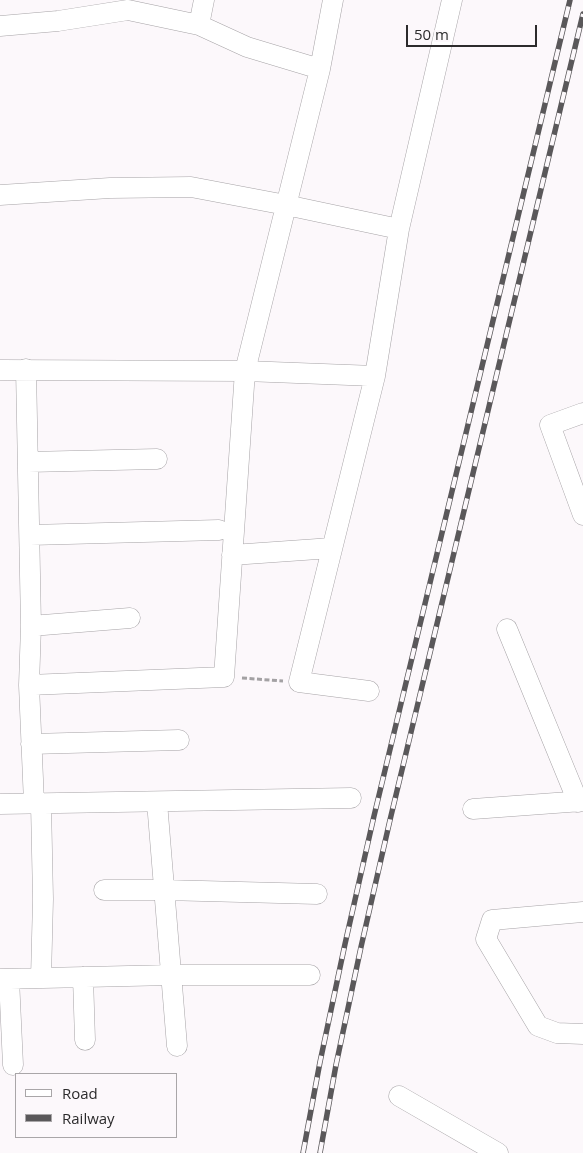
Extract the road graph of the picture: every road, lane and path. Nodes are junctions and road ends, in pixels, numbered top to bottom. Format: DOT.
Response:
graph roads {
  1 [pos="204,0"];
  2 [pos="333,0"];
  3 [pos="452,0"];
  4 [pos="128,5"];
  5 [pos="199,25"];
  6 [pos="0,26"];
  7 [pos="320,69"];
  8 [pos="0,195"];
  9 [pos="286,204"];
  10 [pos="399,229"];
  11 [pos="0,370"];
  12 [pos="26,370"];
  13 [pos="244,371"];
  14 [pos="376,376"];
  15 [pos="583,413"];
  16 [pos="157,459"];
  17 [pos="28,462"];
  18 [pos="583,515"];
  19 [pos="219,530"];
  20 [pos="30,535"];
  21 [pos="332,548"];
  22 [pos="232,555"];
  23 [pos="130,618"];
  24 [pos="31,626"];
  25 [pos="507,629"];
  26 [pos="224,676"];
  27 [pos="298,682"];
  28 [pos="29,685"];
  29 [pos="369,691"];
  30 [pos="179,740"];
  31 [pos="31,744"];
  32 [pos="351,798"];
  33 [pos="581,801"];
  34 [pos="157,802"];
  35 [pos="37,803"];
  36 [pos="0,804"];
  37 [pos="474,809"];
  38 [pos="104,890"];
  39 [pos="164,890"];
  40 [pos="318,894"];
  41 [pos="583,912"];
  42 [pos="171,975"];
  43 [pos="310,975"];
  44 [pos="41,978"];
  45 [pos="83,978"];
  46 [pos="4,979"];
  47 [pos="583,1034"];
  48 [pos="86,1040"];
  49 [pos="177,1046"];
  50 [pos="12,1065"];
  51 [pos="399,1096"];
  52 [pos="491,1151"];
  1 -- 5 [label="street"];
  2 -- 7 [label="street"];
  3 -- 10 [label="street"];
  4 -- 5 [label="street"];
  4 -- 6 [label="street"];
  5 -- 7 [label="street"];
  7 -- 9 [label="street"];
  8 -- 9 [label="street"];
  9 -- 10 [label="street"];
  9 -- 13 [label="street"];
  10 -- 14 [label="street"];
  11 -- 12 [label="street"];
  12 -- 13 [label="street"];
  12 -- 17 [label="street"];
  13 -- 14 [label="street"];
  13 -- 22 [label="street"];
  14 -- 21 [label="street"];
  15 -- 18 [label="street"];
  16 -- 17 [label="street"];
  17 -- 20 [label="street"];
  19 -- 20 [label="street"];
  20 -- 24 [label="street"];
  21 -- 22 [label="street"];
  21 -- 27 [label="street"];
  22 -- 26 [label="street"];
  23 -- 24 [label="street"];
  24 -- 28 [label="street"];
  25 -- 33 [label="street"];
  26 -- 27 [label="path"];
  26 -- 28 [label="street"];
  27 -- 29 [label="street"];
  28 -- 31 [label="street"];
  30 -- 31 [label="street"];
  31 -- 35 [label="street"];
  32 -- 34 [label="street"];
  33 -- 37 [label="street"];
  34 -- 35 [label="street"];
  34 -- 39 [label="street"];
  35 -- 36 [label="street"];
  35 -- 44 [label="street"];
  38 -- 39 [label="street"];
  39 -- 40 [label="street"];
  39 -- 42 [label="street"];
  41 -- 47 [label="street"];
  42 -- 43 [label="street"];
  42 -- 45 [label="street"];
  42 -- 49 [label="street"];
  44 -- 45 [label="street"];
  44 -- 46 [label="street"];
  45 -- 48 [label="street"];
  46 -- 50 [label="street"];
  51 -- 52 [label="street"];
}
